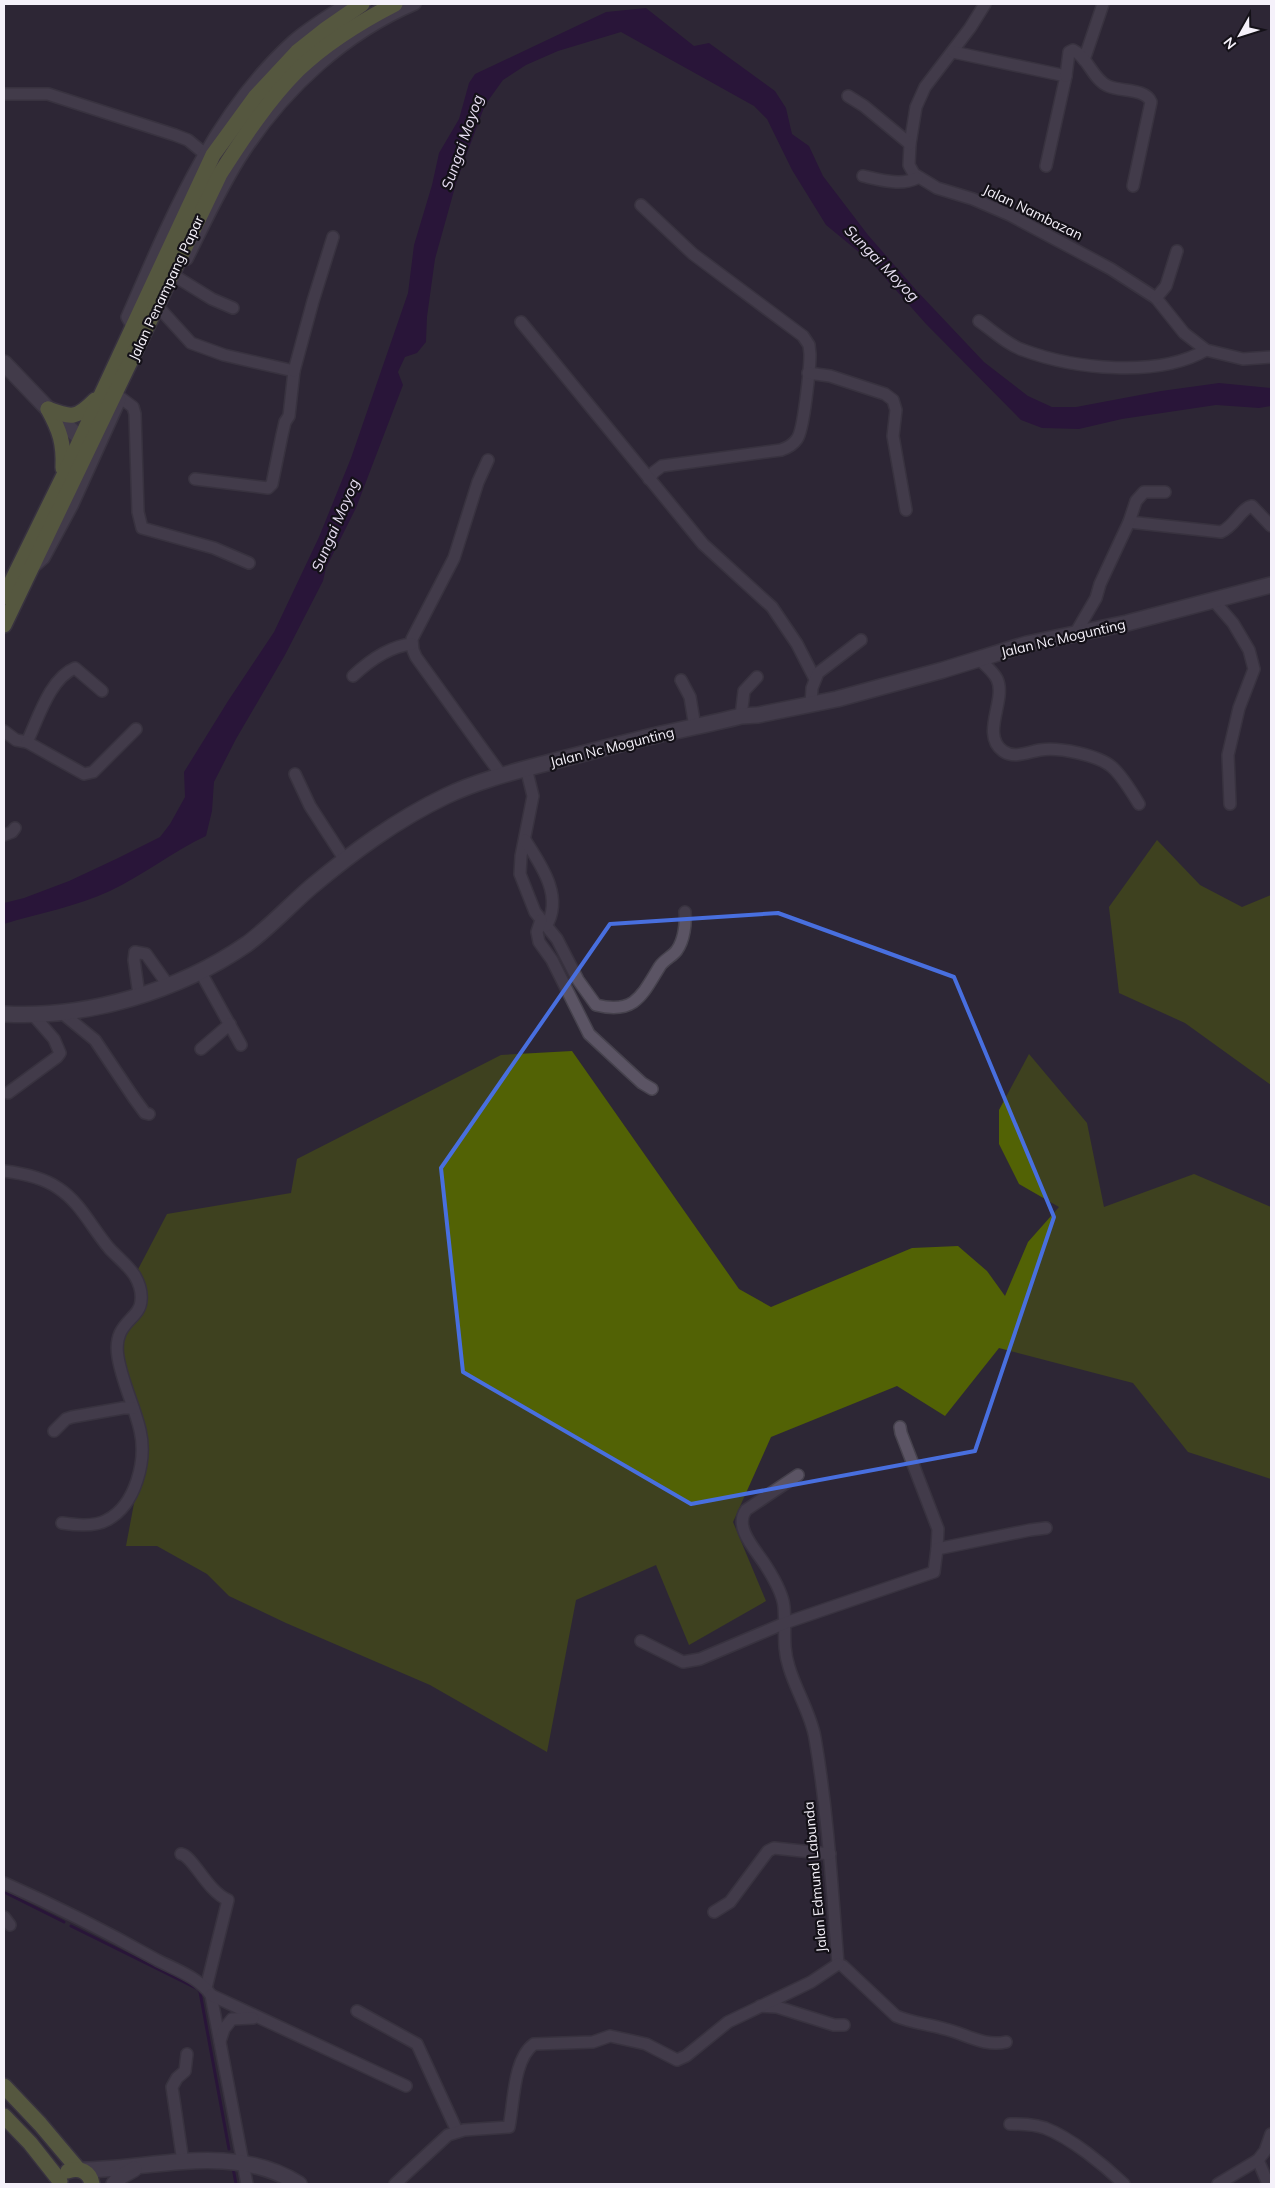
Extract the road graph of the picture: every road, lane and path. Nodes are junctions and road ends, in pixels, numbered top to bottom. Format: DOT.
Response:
graph roads {
  1 [pos="346,4"];
  2 [pos="362,4"];
  3 [pos="395,4"];
  4 [pos="415,4"];
  5 [pos="985,4"];
  6 [pos="1103,4"];
  7 [pos="953,52"];
  8 [pos="1084,60"];
  9 [pos="1066,76"];
  10 [pos="4,94"];
  11 [pos="848,96"];
  12 [pos="910,144"];
  13 [pos="205,154"];
  14 [pos="1046,166"];
  15 [pos="864,176"];
  16 [pos="918,178"];
  17 [pos="1133,186"];
  18 [pos="641,205"];
  19 [pos="333,238"];
  20 [pos="1177,251"];
  21 [pos="178,278"];
  22 [pos="1156,298"];
  23 [pos="233,308"];
  24 [pos="162,311"];
  25 [pos="979,321"];
  26 [pos="521,322"];
  27 [pos="132,326"];
  28 [pos="1206,350"];
  29 [pos="1271,357"];
  30 [pos="4,363"];
  31 [pos="294,371"];
  32 [pos="808,373"];
  33 [pos="99,396"];
  34 [pos="121,398"];
  35 [pos="48,410"];
  36 [pos="85,442"];
  37 [pos="488,460"];
  38 [pos="62,477"];
  39 [pos="649,479"];
  40 [pos="195,480"];
  41 [pos="1165,492"];
  42 [pos="906,510"];
  43 [pos="1129,522"];
  44 [pos="1271,526"];
  45 [pos="249,563"];
  46 [pos="31,570"];
  47 [pos="1271,585"];
  48 [pos="4,597"];
  49 [pos="1213,600"];
  50 [pos="4,625"];
  51 [pos="1075,634"];
  52 [pos="861,640"];
  53 [pos="412,644"];
  54 [pos="979,659"];
  55 [pos="353,676"];
  56 [pos="757,676"];
  57 [pos="681,680"];
  58 [pos="815,680"];
  59 [pos="102,691"];
  60 [pos="811,705"];
  61 [pos="741,716"];
  62 [pos="695,727"];
  63 [pos="136,729"];
  64 [pos="4,731"];
  65 [pos="26,742"];
  66 [pos="526,768"];
  67 [pos="295,774"];
  68 [pos="502,776"];
  69 [pos="1139,804"];
  70 [pos="1230,804"];
  71 [pos="15,828"];
  72 [pos="4,835"];
  73 [pos="525,840"];
  74 [pos="345,860"];
  75 [pos="685,912"];
  76 [pos="543,923"];
  77 [pos="200,971"];
  78 [pos="168,985"];
  79 [pos="139,995"];
  80 [pos="62,1013"];
  81 [pos="4,1014"];
  82 [pos="34,1016"];
  83 [pos="230,1024"];
  84 [pos="241,1045"];
  85 [pos="201,1049"];
  86 [pos="652,1089"];
  87 [pos="8,1093"];
  88 [pos="149,1114"];
  89 [pos="4,1171"];
  90 [pos="133,1408"];
  91 [pos="900,1427"];
  92 [pos="54,1431"];
  93 [pos="798,1474"];
  94 [pos="62,1523"];
  95 [pos="1046,1528"];
  96 [pos="937,1549"];
  97 [pos="785,1623"];
  98 [pos="641,1641"];
  99 [pos="180,1854"];
  100 [pos="830,1854"];
  101 [pos="4,1883"];
  102 [pos="714,1912"];
  103 [pos="838,1964"];
  104 [pos="208,1991"];
  105 [pos="760,2006"];
  106 [pos="357,2012"];
  107 [pos="257,2018"];
  108 [pos="844,2025"];
  109 [pos="1006,2042"];
  110 [pos="220,2043"];
  111 [pos="187,2054"];
  112 [pos="4,2086"];
  113 [pos="406,2086"];
  114 [pos="4,2116"];
  115 [pos="1010,2124"];
  116 [pos="457,2130"];
  117 [pos="1271,2134"];
  118 [pos="1258,2160"];
  119 [pos="183,2162"];
  120 [pos="242,2163"];
  121 [pos="138,2167"];
  122 [pos="80,2170"];
  123 [pos="60,2183"];
  124 [pos="92,2184"];
  125 [pos="114,2184"];
  126 [pos="247,2184"];
  127 [pos="298,2184"];
  128 [pos="395,2184"];
  129 [pos="1124,2184"];
  130 [pos="1218,2184"];
  131 [pos="1268,2184"];
  1 -- 13 [label="street"];
  2 -- 27 [label="main road, Jalan Penampang Papar"];
  3 -- 36 [label="main road, Jalan Penampang Papar"];
  4 -- 21 [label="street"];
  5 -- 7 [label="street"];
  6 -- 8 [label="street"];
  7 -- 9 [label="street"];
  7 -- 12 [label="street"];
  8 -- 9 [label="street"];
  8 -- 17 [label="street"];
  9 -- 14 [label="street"];
  10 -- 13 [label="street"];
  11 -- 12 [label="street"];
  12 -- 16 [label="street"];
  13 -- 27 [label="street"];
  15 -- 16 [label="street"];
  16 -- 22 [label="street, Jalan Nambazan"];
  18 -- 32 [label="street"];
  19 -- 31 [label="street"];
  20 -- 22 [label="street"];
  21 -- 23 [label="street"];
  21 -- 24 [label="street"];
  22 -- 28 [label="street, Jalan Nambazan"];
  24 -- 31 [label="street"];
  24 -- 34 [label="street"];
  25 -- 28 [label="street"];
  26 -- 39 [label="street"];
  27 -- 33 [label="main road, Jalan Penampang Papar"];
  28 -- 29 [label="street, Jalan Nambazan"];
  30 -- 35 [label="street"];
  31 -- 40 [label="street"];
  32 -- 39 [label="street"];
  32 -- 42 [label="street"];
  33 -- 35 [label="main road"];
  33 -- 36 [label="main road, Jalan Penampang Papar"];
  34 -- 45 [label="street"];
  34 -- 46 [label="street"];
  35 -- 36 [label="street"];
  35 -- 38 [label="main road"];
  36 -- 38 [label="main road, Jalan Penampang Papar"];
  36 -- 46 [label="main road, Jalan Penampang Papar"];
  37 -- 53 [label="street"];
  38 -- 48 [label="main road, Jalan Penampang Papar"];
  39 -- 58 [label="street"];
  41 -- 43 [label="street"];
  43 -- 44 [label="street"];
  43 -- 51 [label="street"];
  46 -- 50 [label="main road, Jalan Penampang Papar"];
  47 -- 49 [label="street, Jalan Nc Mogunting"];
  49 -- 51 [label="street, Jalan Nc Mogunting"];
  49 -- 70 [label="street"];
  51 -- 54 [label="street, Jalan Nc Mogunting"];
  52 -- 58 [label="street"];
  53 -- 55 [label="street"];
  53 -- 68 [label="street"];
  54 -- 60 [label="street, Jalan Nc Mogunting"];
  54 -- 69 [label="street"];
  56 -- 61 [label="street"];
  57 -- 62 [label="street"];
  58 -- 60 [label="street"];
  59 -- 65 [label="street"];
  60 -- 61 [label="street, Jalan Nc Mogunting"];
  61 -- 62 [label="street, Jalan Nc Mogunting"];
  62 -- 66 [label="street, Jalan Nc Mogunting"];
  63 -- 65 [label="street"];
  64 -- 65 [label="street"];
  66 -- 68 [label="street, Jalan Nc Mogunting"];
  66 -- 73 [label="street"];
  67 -- 74 [label="street"];
  68 -- 74 [label="street, Jalan Nc Mogunting"];
  71 -- 72 [label="street"];
  73 -- 76 [label="street"];
  73 -- 76 [label="street"];
  74 -- 77 [label="street, Jalan Nc Mogunting"];
  75 -- 76 [label="street"];
  76 -- 86 [label="street"];
  77 -- 78 [label="street, Jalan Nc Mogunting"];
  77 -- 83 [label="street"];
  78 -- 79 [label="street, Jalan Nc Mogunting"];
  78 -- 79 [label="street"];
  79 -- 80 [label="street, Jalan Nc Mogunting"];
  80 -- 82 [label="street, Jalan Nc Mogunting"];
  80 -- 88 [label="street"];
  81 -- 82 [label="street, Jalan Nc Mogunting"];
  82 -- 87 [label="street"];
  83 -- 84 [label="street"];
  83 -- 85 [label="street"];
  89 -- 90 [label="street"];
  90 -- 92 [label="street"];
  90 -- 94 [label="street"];
  91 -- 96 [label="street"];
  93 -- 97 [label="street, Jalan Edmund Labunda"];
  95 -- 96 [label="street"];
  96 -- 97 [label="street"];
  97 -- 98 [label="street"];
  97 -- 100 [label="street, Jalan Edmund Labunda"];
  99 -- 104 [label="street"];
  100 -- 102 [label="street"];
  100 -- 103 [label="street, Jalan Edmund Labunda"];
  101 -- 104 [label="street"];
  103 -- 105 [label="street, Jalan Edmund Labunda"];
  103 -- 109 [label="street"];
  104 -- 107 [label="street"];
  104 -- 110 [label="street"];
  105 -- 108 [label="street"];
  105 -- 116 [label="street, Jalan Edmund Labunda"];
  106 -- 116 [label="street"];
  107 -- 110 [label="street"];
  107 -- 113 [label="street"];
  110 -- 120 [label="street"];
  111 -- 119 [label="street"];
  112 -- 122 [label="main road"];
  114 -- 123 [label="main road"];
  115 -- 129 [label="street"];
  116 -- 128 [label="street"];
  117 -- 118 [label="street"];
  118 -- 130 [label="street"];
  118 -- 131 [label="street"];
  119 -- 120 [label="street"];
  119 -- 121 [label="street"];
  120 -- 126 [label="street"];
  120 -- 127 [label="street"];
  121 -- 122 [label="street"];
  121 -- 125 [label="street"];
  122 -- 123 [label="main road"];
  122 -- 124 [label="main road"];
}
